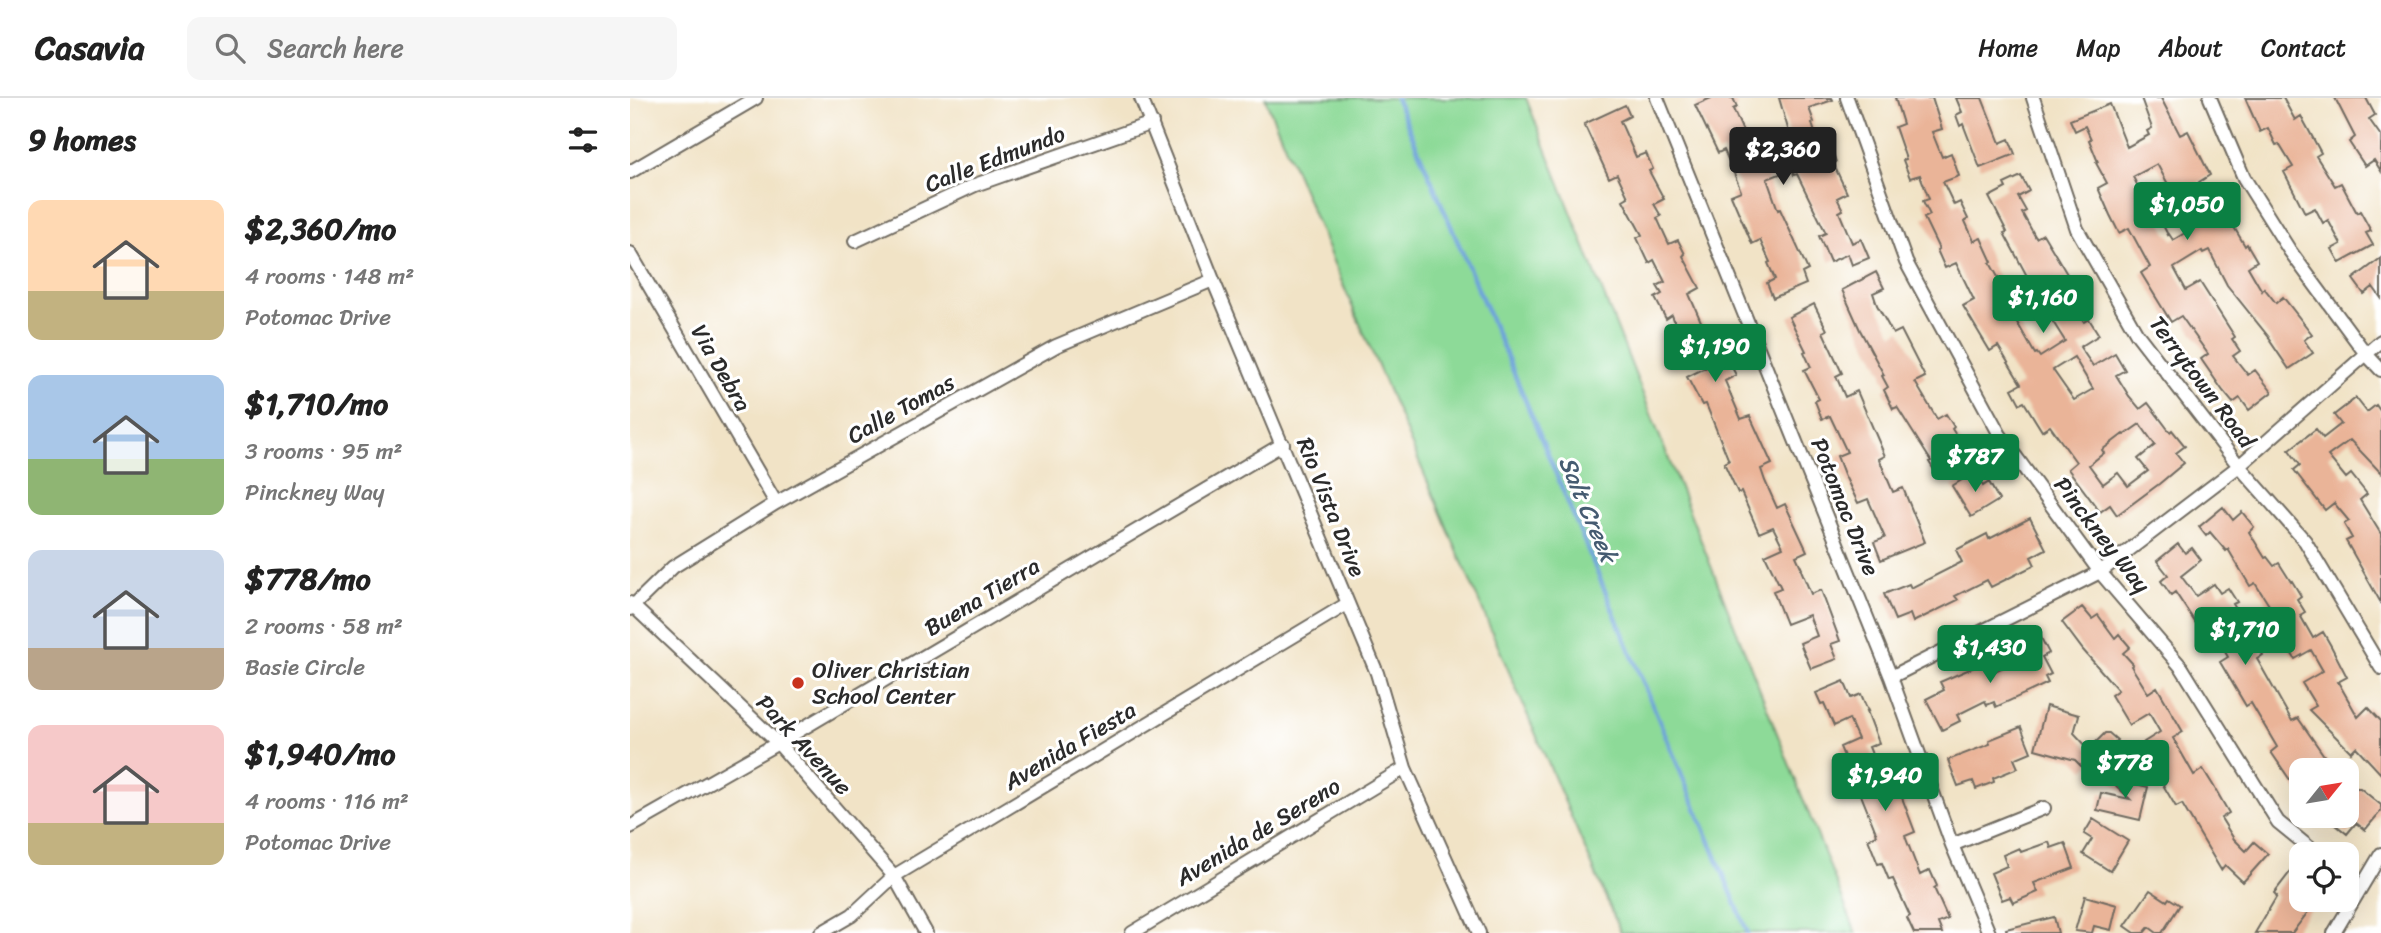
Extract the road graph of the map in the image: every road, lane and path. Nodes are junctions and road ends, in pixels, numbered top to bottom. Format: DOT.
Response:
graph roads {
  1 [pos="756,98"];
  2 [pos="1141,98"];
  3 [pos="1657,98"];
  4 [pos="1847,98"];
  5 [pos="2033,98"];
  6 [pos="2210,98"];
  7 [pos="1152,123"];
  8 [pos="630,172"];
  9 [pos="855,241"];
  10 [pos="630,253"];
  11 [pos="1213,280"];
  12 [pos="2381,341"];
  13 [pos="2366,354"];
  14 [pos="2381,370"];
  15 [pos="1283,444"];
  16 [pos="2239,466"];
  17 [pos="776,503"];
  18 [pos="2100,572"];
  19 [pos="1347,604"];
  20 [pos="631,606"];
  21 [pos="2381,668"];
  22 [pos="1891,677"];
  23 [pos="778,743"];
  24 [pos="1405,768"];
  25 [pos="2044,808"];
  26 [pos="630,827"];
  27 [pos="2302,842"];
  28 [pos="1952,845"];
  29 [pos="2381,854"];
  30 [pos="894,876"];
  31 [pos="2360,889"];
  32 [pos="821,933"];
  33 [pos="926,933"];
  34 [pos="1132,933"];
  35 [pos="1479,933"];
  36 [pos="1989,933"];
  37 [pos="2334,933"];
  1 -- 8 [label="street"];
  2 -- 7 [label="street, Rio Vista Drive"];
  3 -- 22 [label="street, Potomac Drive"];
  4 -- 18 [label="street, Pinckney Way"];
  5 -- 16 [label="street, Terrytown Road"];
  6 -- 13 [label="street"];
  7 -- 9 [label="street, Calle Edmundo"];
  7 -- 11 [label="street, Rio Vista Drive"];
  10 -- 17 [label="street, Via Debra"];
  11 -- 15 [label="street, Rio Vista Drive"];
  11 -- 17 [label="street, Calle Tomas"];
  12 -- 13 [label="street"];
  13 -- 14 [label="street"];
  13 -- 16 [label="street"];
  15 -- 19 [label="street, Rio Vista Drive"];
  15 -- 23 [label="street, Buena Tierra"];
  16 -- 18 [label="street"];
  16 -- 21 [label="street, Terrytown Road"];
  17 -- 20 [label="street, Calle Tomas"];
  18 -- 22 [label="street"];
  18 -- 27 [label="street, Pinckney Way"];
  19 -- 24 [label="street, Rio Vista Drive"];
  19 -- 30 [label="street, Avenida Fiesta"];
  20 -- 23 [label="street, Park Avenue"];
  22 -- 28 [label="street, Potomac Drive"];
  23 -- 26 [label="street, Buena Tierra"];
  23 -- 30 [label="street, Park Avenue"];
  24 -- 34 [label="street, Avenida de Sereno"];
  24 -- 35 [label="street, Rio Vista Drive"];
  25 -- 28 [label="street"];
  28 -- 36 [label="street, Potomac Drive"];
  29 -- 31 [label="street"];
  30 -- 32 [label="street, Avenida Fiesta"];
  30 -- 33 [label="street, Park Avenue"];
  31 -- 37 [label="street"];
}
